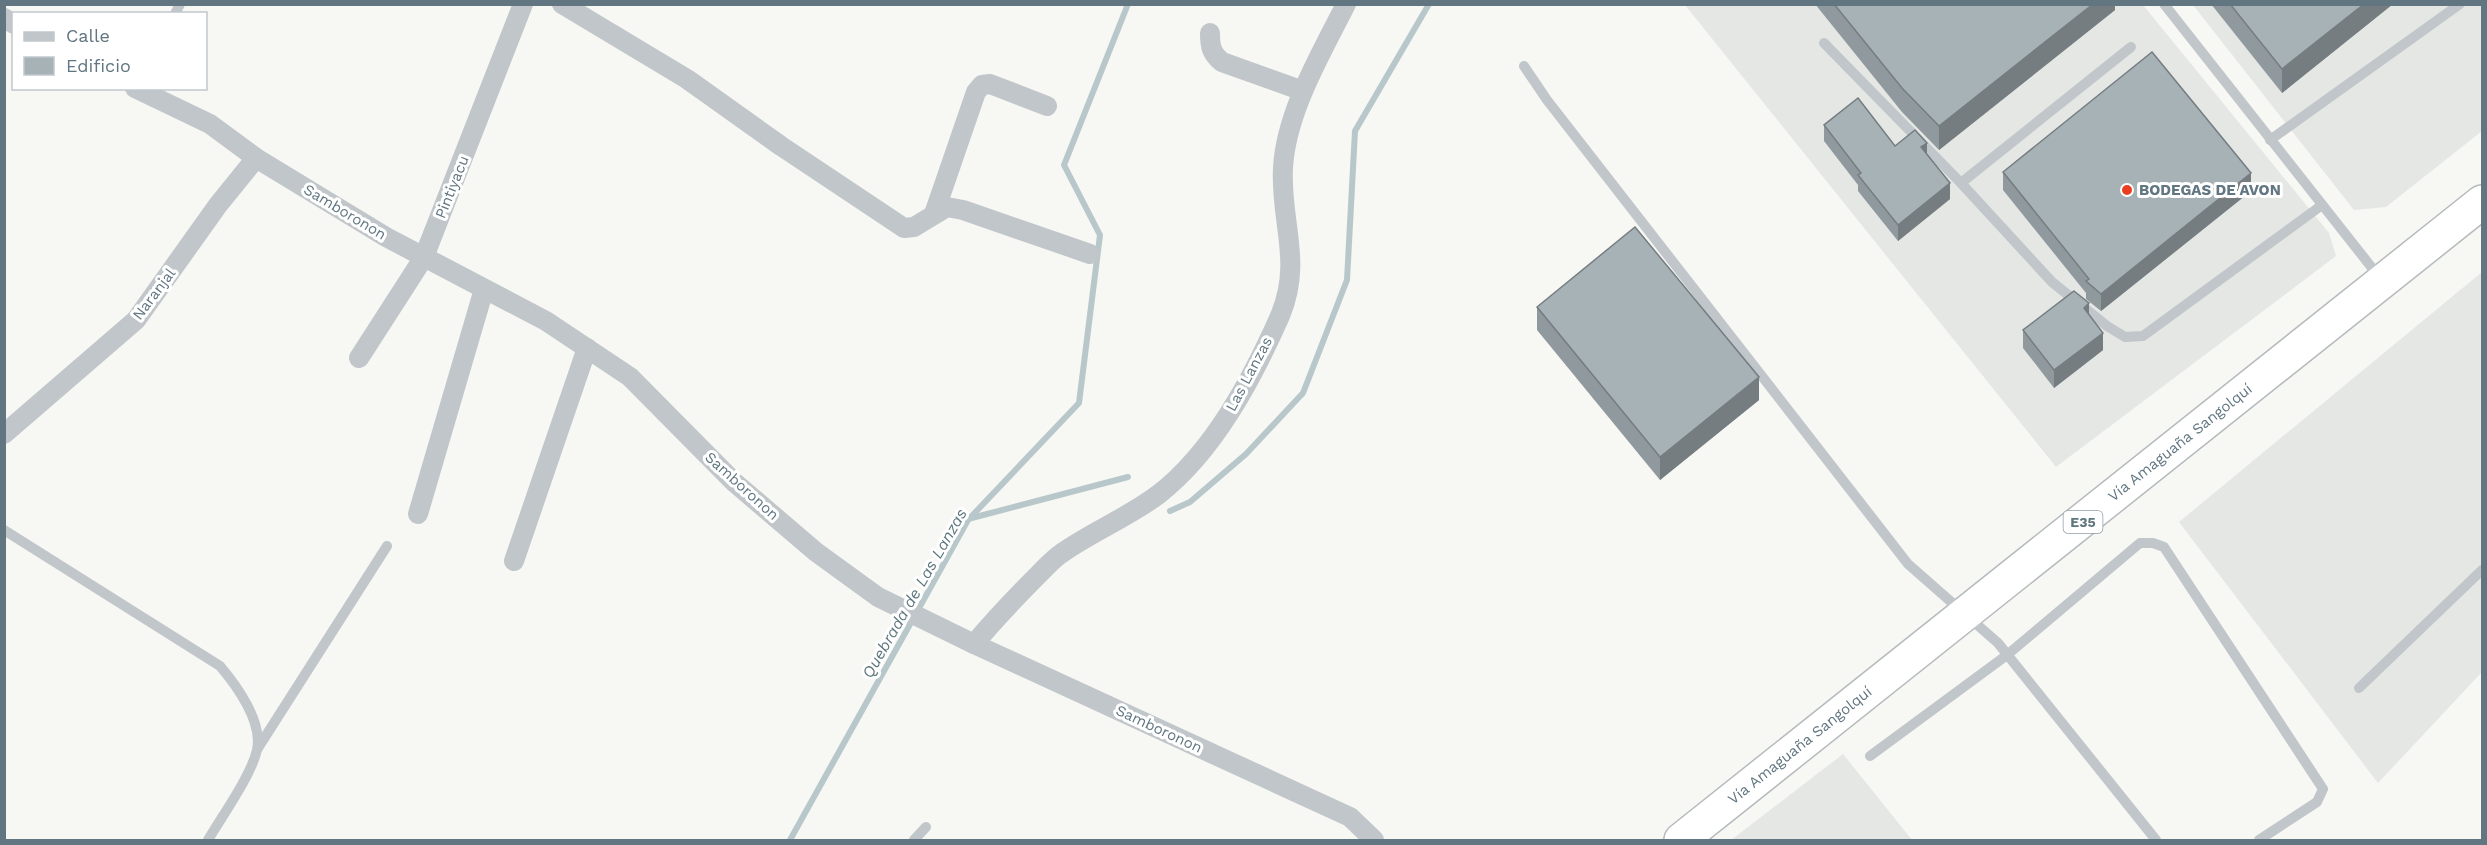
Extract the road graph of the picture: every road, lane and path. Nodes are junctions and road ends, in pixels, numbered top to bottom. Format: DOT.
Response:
graph roads {
  1 [pos="523,4"];
  2 [pos="562,4"];
  3 [pos="1346,4"];
  4 [pos="2164,4"];
  5 [pos="2460,4"];
  6 [pos="1210,33"];
  7 [pos="1824,43"];
  8 [pos="2131,48"];
  9 [pos="1524,66"];
  10 [pos="139,90"];
  11 [pos="1303,91"];
  12 [pos="1047,106"];
  13 [pos="2270,140"];
  14 [pos="256,158"];
  15 [pos="1961,183"];
  16 [pos="2482,202"];
  17 [pos="2322,205"];
  18 [pos="934,214"];
  19 [pos="1090,254"];
  20 [pos="424,257"];
  21 [pos="2384,282"];
  22 [pos="484,289"];
  23 [pos="586,348"];
  24 [pos="359,358"];
  25 [pos="4,434"];
  26 [pos="418,514"];
  27 [pos="4,530"];
  28 [pos="387,546"];
  29 [pos="514,561"];
  30 [pos="2482,570"];
  31 [pos="1967,615"];
  32 [pos="966,640"];
  33 [pos="2007,655"];
  34 [pos="2360,688"];
  35 [pos="258,748"];
  36 [pos="1870,756"];
  37 [pos="926,827"];
  38 [pos="208,840"];
  39 [pos="914,840"];
  40 [pos="1374,840"];
  41 [pos="1681,840"];
  42 [pos="2156,840"];
  43 [pos="2259,840"];
  1 -- 20 [label="street, Pintiyacu"];
  2 -- 18 [label="street"];
  3 -- 11 [label="street, Las Lanzas"];
  4 -- 13 [label="lane"];
  5 -- 13 [label="lane"];
  6 -- 11 [label="street"];
  7 -- 15 [label="lane"];
  8 -- 15 [label="lane"];
  9 -- 31 [label="lane"];
  10 -- 14 [label="street, Samboronon"];
  11 -- 32 [label="street, Las Lanzas"];
  12 -- 18 [label="street"];
  13 -- 17 [label="lane"];
  14 -- 20 [label="street, Samboronon"];
  14 -- 25 [label="street, Naranjal"];
  15 -- 17 [label="lane"];
  16 -- 21 [label="highway, Vía Amaguaña Sangolquí / E35"];
  17 -- 21 [label="lane"];
  18 -- 19 [label="street"];
  20 -- 22 [label="street, Samboronon"];
  20 -- 24 [label="street, Pintiyacu"];
  21 -- 31 [label="highway, Vía Amaguaña Sangolquí / E35"];
  22 -- 23 [label="street, Samboronon"];
  22 -- 26 [label="street"];
  23 -- 29 [label="street"];
  23 -- 32 [label="street, Samboronon"];
  27 -- 35 [label="lane"];
  28 -- 35 [label="lane"];
  30 -- 34 [label="lane"];
  31 -- 33 [label="lane"];
  31 -- 41 [label="highway, Vía Amaguaña Sangolquí / E35"];
  32 -- 40 [label="street, Samboronon"];
  33 -- 36 [label="lane"];
  33 -- 42 [label="lane"];
  33 -- 43 [label="lane"];
  35 -- 38 [label="lane"];
  37 -- 39 [label="lane"];
}
